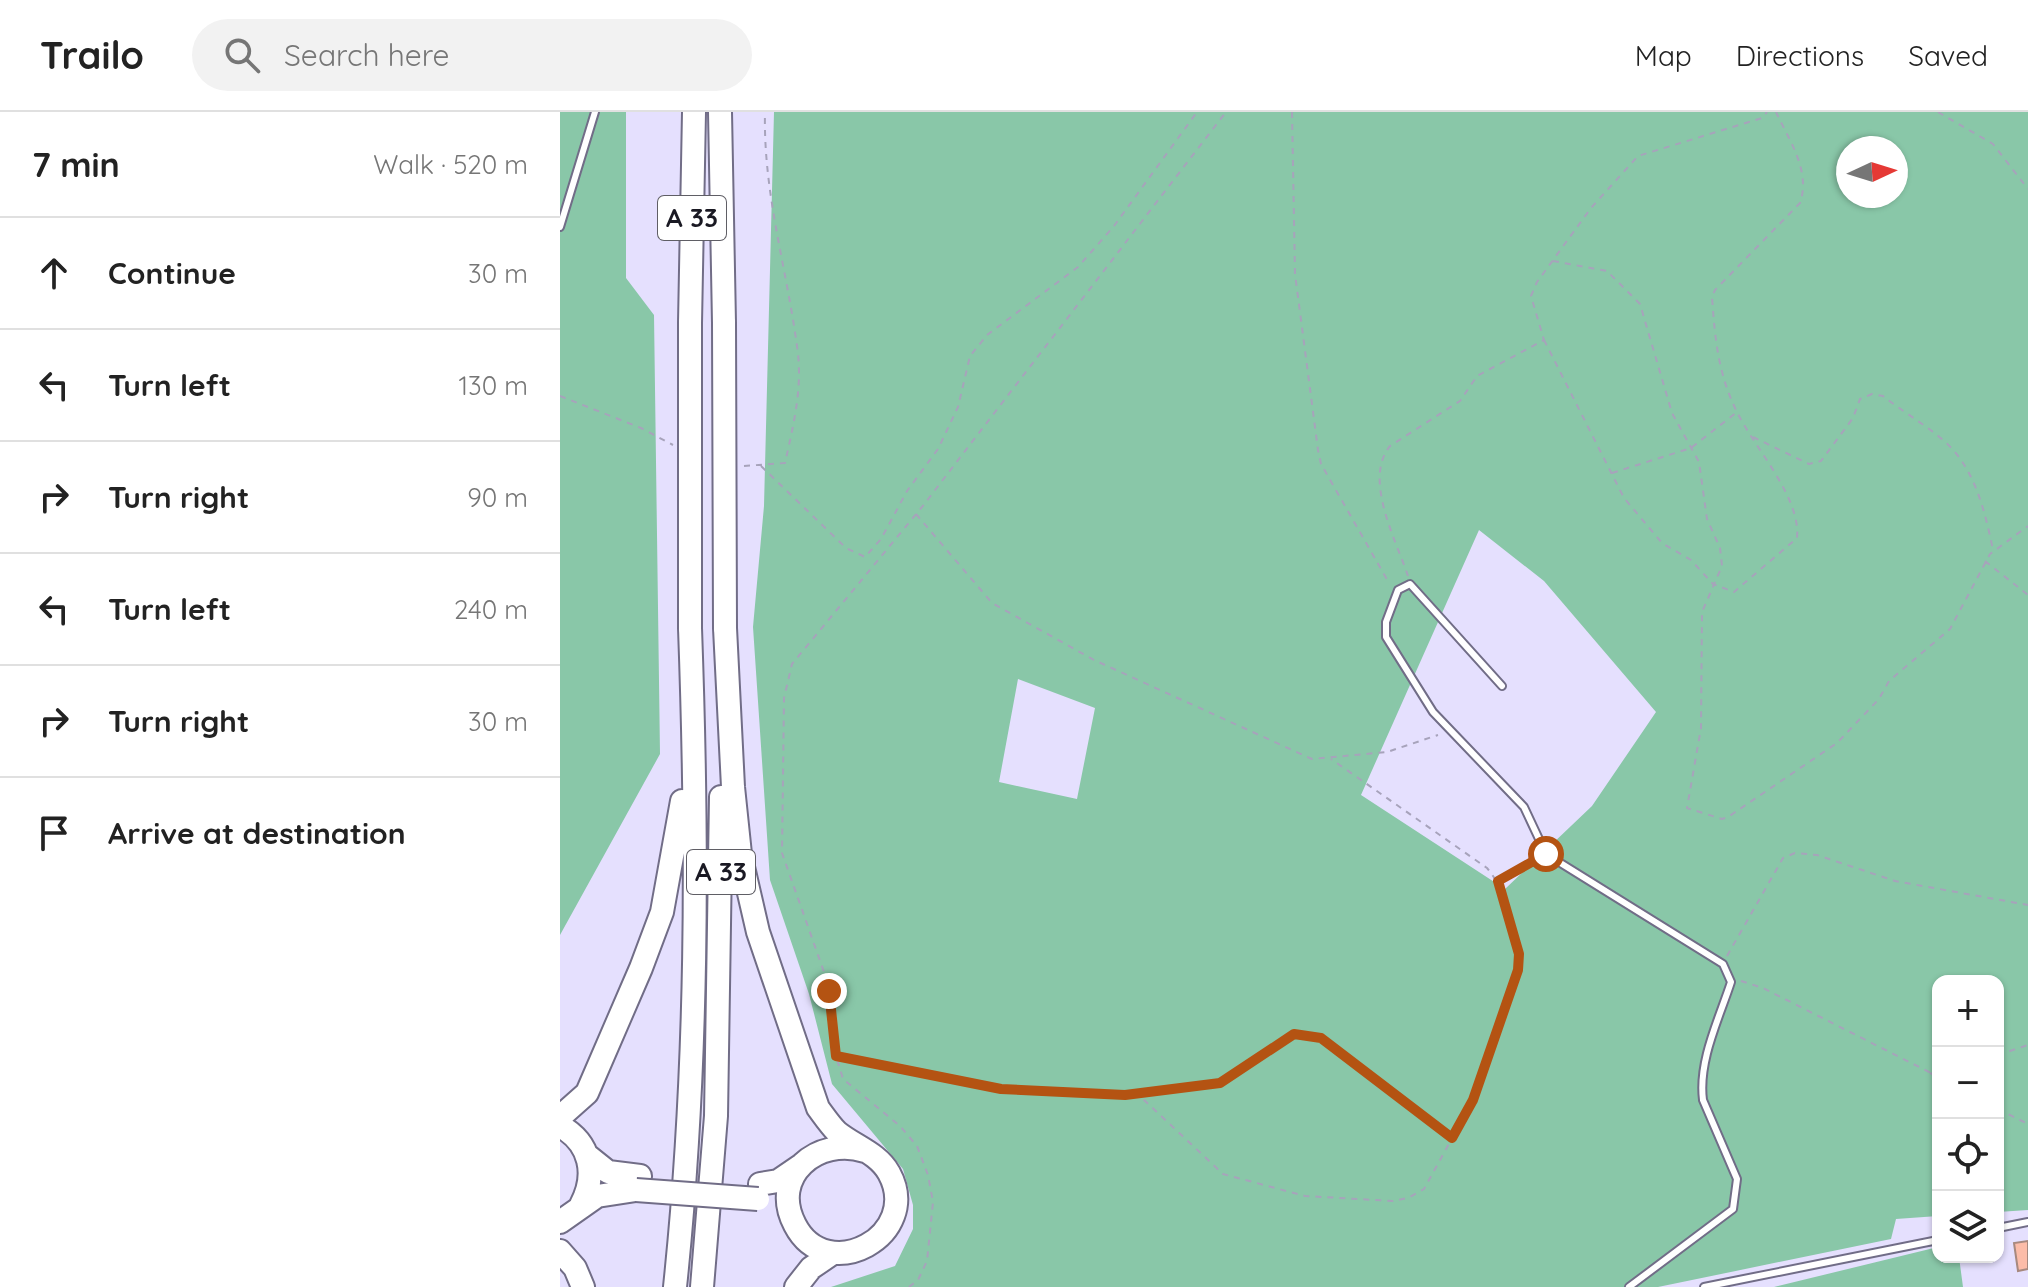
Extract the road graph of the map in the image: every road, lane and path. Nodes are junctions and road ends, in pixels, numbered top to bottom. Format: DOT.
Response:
graph roads {
  1 [pos="595,112"];
  2 [pos="694,112"];
  3 [pos="720,112"];
  4 [pos="765,112"];
  5 [pos="1197,112"];
  6 [pos="1226,112"];
  7 [pos="1292,112"];
  8 [pos="1767,112"];
  9 [pos="1776,112"];
  10 [pos="1938,112"];
  11 [pos="2028,189"];
  12 [pos="560,227"];
  13 [pos="1553,261"];
  14 [pos="1544,340"];
  15 [pos="560,396"];
  16 [pos="1737,412"];
  17 [pos="641,428"];
  18 [pos="1751,436"];
  19 [pos="1691,448"];
  20 [pos="761,466"];
  21 [pos="748,467"];
  22 [pos="1611,473"];
  23 [pos="916,514"];
  24 [pos="2028,526"];
  25 [pos="1994,552"];
  26 [pos="1985,561"];
  27 [pos="1410,584"];
  28 [pos="1713,584"];
  29 [pos="1397,595"];
  30 [pos="2028,595"];
  31 [pos="690,628"];
  32 [pos="725,628"];
  33 [pos="1502,686"];
  34 [pos="1450,730"];
  35 [pos="1331,759"];
  36 [pos="1546,854"];
  37 [pos="1498,881"];
  38 [pos="2028,905"];
  39 [pos="1723,964"];
  40 [pos="1729,977"];
  41 [pos="2028,1045"];
  42 [pos="2004,1053"];
  43 [pos="836,1056"];
  44 [pos="1932,1071"];
  45 [pos="1929,1072"];
  46 [pos="1932,1074"];
  47 [pos="1125,1095"];
  48 [pos="2004,1112"];
  49 [pos="560,1117"];
  50 [pos="2028,1124"];
  51 [pos="560,1126"];
  52 [pos="1452,1138"];
  53 [pos="865,1151"];
  54 [pos="588,1156"];
  55 [pos="809,1157"];
  56 [pos="638,1183"];
  57 [pos="759,1192"];
  58 [pos="581,1205"];
  59 [pos="790,1212"];
  60 [pos="560,1222"];
  61 [pos="2028,1222"];
  62 [pos="2004,1227"];
  63 [pos="1932,1241"];
  64 [pos="560,1251"];
  65 [pos="833,1253"];
  66 [pos="583,1287"];
  67 [pos="675,1287"];
  68 [pos="702,1287"];
  69 [pos="796,1287"];
  70 [pos="909,1287"];
  71 [pos="1629,1287"];
  72 [pos="1704,1287"];
  1 -- 12 [label="lane"];
  2 -- 31 [label="highway, A 33, bridge"];
  3 -- 32 [label="highway, A 33, bridge"];
  4 -- 20 [label="path"];
  5 -- 20 [label="path"];
  6 -- 23 [label="path"];
  7 -- 29 [label="path"];
  8 -- 13 [label="path"];
  9 -- 16 [label="path"];
  10 -- 11 [label="path"];
  13 -- 14 [label="path"];
  13 -- 19 [label="path"];
  14 -- 22 [label="path"];
  14 -- 27 [label="path"];
  15 -- 17 [label="path"];
  16 -- 18 [label="path"];
  16 -- 19 [label="path"];
  18 -- 25 [label="path"];
  18 -- 28 [label="path"];
  19 -- 22 [label="path"];
  19 -- 28 [label="path"];
  20 -- 21 [label="path"];
  22 -- 28 [label="path"];
  23 -- 35 [label="path"];
  23 -- 43 [label="path"];
  24 -- 25 [label="path"];
  25 -- 26 [label="path"];
  26 -- 28 [label="path"];
  26 -- 30 [label="path"];
  27 -- 29 [label="lane"];
  27 -- 33 [label="lane"];
  29 -- 34 [label="lane"];
  31 -- 49 [label="highway"];
  31 -- 67 [label="highway, A 33"];
  32 -- 53 [label="highway"];
  32 -- 68 [label="highway, A 33"];
  34 -- 35 [label="path"];
  34 -- 36 [label="lane"];
  35 -- 37 [label="path"];
  36 -- 37 [label="path"];
  36 -- 39 [label="lane"];
  37 -- 52 [label="path"];
  38 -- 39 [label="path"];
  39 -- 40 [label="lane"];
  40 -- 45 [label="path"];
  40 -- 71 [label="lane"];
  41 -- 42 [label="path"];
  43 -- 47 [label="path"];
  43 -- 70 [label="path"];
  44 -- 45 [label="path"];
  45 -- 46 [label="path"];
  47 -- 52 [label="path"];
  47 -- 52 [label="path"];
  48 -- 50 [label="path"];
  51 -- 54 [label="highway"];
  53 -- 55 [label="highway"];
  53 -- 65 [label="highway"];
  54 -- 56 [label="highway"];
  54 -- 58 [label="highway"];
  55 -- 57 [label="highway"];
  55 -- 59 [label="highway"];
  56 -- 57 [label="highway, bridge"];
  56 -- 58 [label="highway"];
  57 -- 59 [label="highway"];
  58 -- 60 [label="highway"];
  59 -- 65 [label="highway"];
  61 -- 62 [label="lane"];
  63 -- 72 [label="lane"];
  64 -- 66 [label="highway"];
  65 -- 69 [label="highway"];
}
